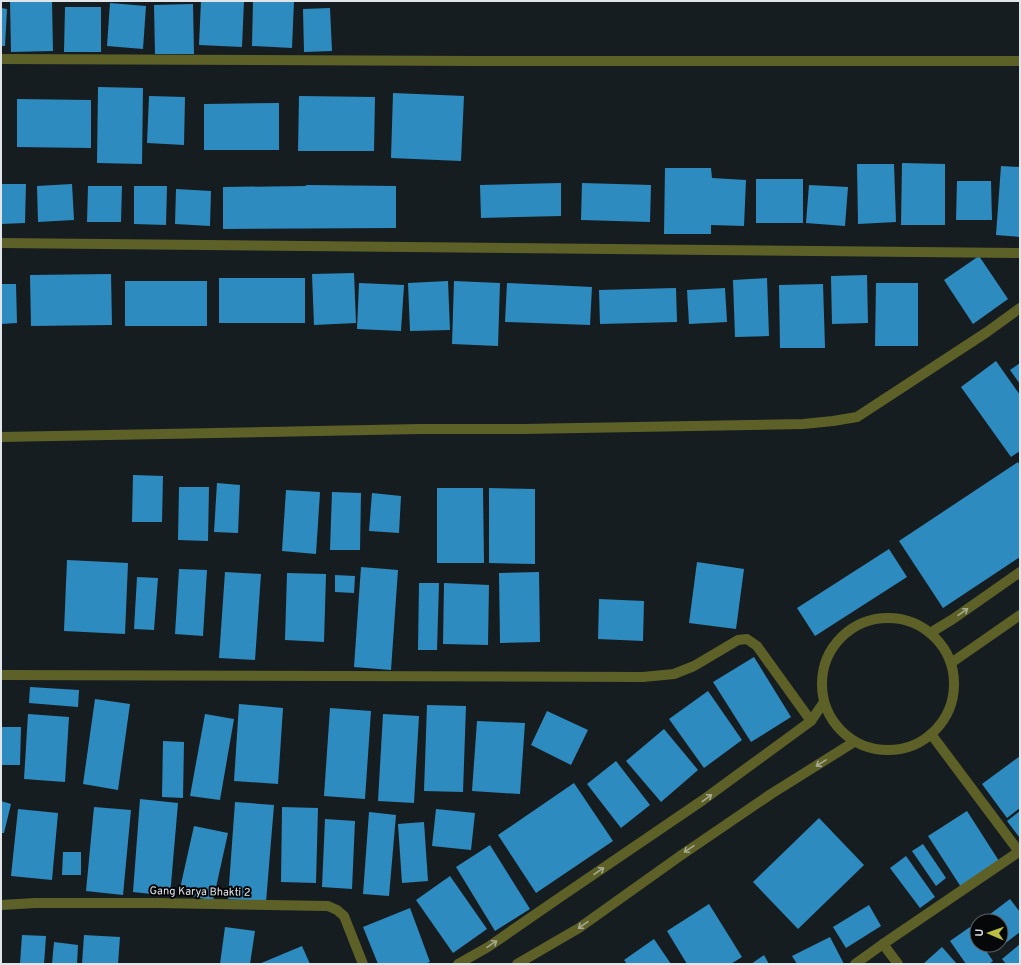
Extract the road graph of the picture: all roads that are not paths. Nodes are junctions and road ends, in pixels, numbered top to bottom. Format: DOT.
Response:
graph roads {
  1 [pos="1,59"];
  2 [pos="1020,61"];
  3 [pos="1,243"];
  4 [pos="1020,253"];
  5 [pos="1020,308"];
  6 [pos="1,437"];
  7 [pos="1020,572"];
  8 [pos="1020,615"];
  9 [pos="930,633"];
  10 [pos="951,663"];
  11 [pos="1,675"];
  12 [pos="824,702"];
  13 [pos="811,721"];
  14 [pos="931,734"];
  15 [pos="854,742"];
  16 [pos="1020,852"];
  17 [pos="1,905"];
  18 [pos="883,944"];
  19 [pos="363,964"];
  20 [pos="458,964"];
  21 [pos="517,964"];
  22 [pos="855,964"];
  23 [pos="898,964"];
  1 -- 2 [label="street"];
  3 -- 4 [label="street"];
  5 -- 6 [label="street"];
  9 -- 7 [label="street, one-way"];
  8 -- 10 [label="street"];
  9 -- 10 [label="street"];
  9 -- 12 [label="street"];
  10 -- 14 [label="street"];
  11 -- 13 [label="street"];
  12 -- 13 [label="street"];
  12 -- 15 [label="street"];
  20 -- 13 [label="street, one-way"];
  14 -- 15 [label="street"];
  14 -- 16 [label="street"];
  15 -- 21 [label="street, one-way"];
  16 -- 18 [label="street"];
  17 -- 19 [label="street, Gang Karya Bhakti 2"];
  18 -- 22 [label="street"];
  18 -- 23 [label="street"];
}
